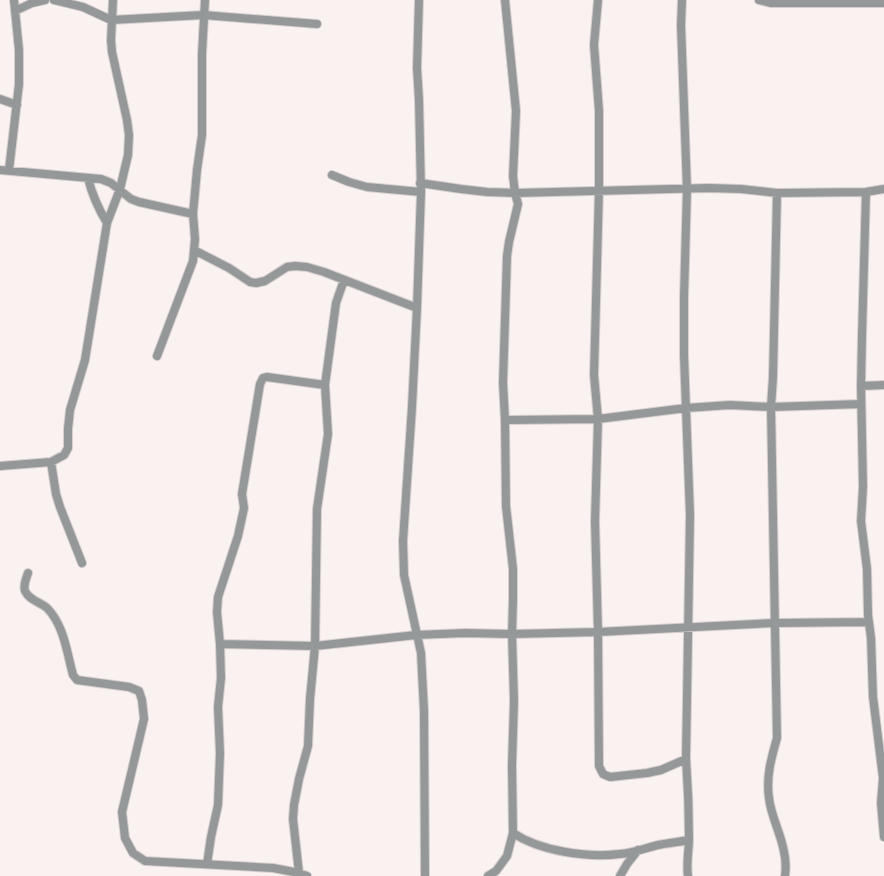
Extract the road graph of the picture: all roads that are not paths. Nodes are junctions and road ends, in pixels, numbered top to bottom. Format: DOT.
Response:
graph roads {
  1 [pos="14,0"];
  2 [pos="45,0"];
  3 [pos="54,0"];
  4 [pos="112,0"];
  5 [pos="205,0"];
  6 [pos="419,0"];
  7 [pos="505,0"];
  8 [pos="598,0"];
  9 [pos="682,0"];
  10 [pos="759,0"];
  11 [pos="884,4"];
  12 [pos="15,11"];
  13 [pos="204,15"];
  14 [pos="111,20"];
  15 [pos="317,24"];
  16 [pos="0,99"];
  17 [pos="17,105"];
  18 [pos="0,170"];
  19 [pos="10,170"];
  20 [pos="332,175"];
  21 [pos="88,178"];
  22 [pos="420,183"];
  23 [pos="120,189"];
  24 [pos="687,189"];
  25 [pos="598,190"];
  26 [pos="884,190"];
  27 [pos="421,192"];
  28 [pos="866,192"];
  29 [pos="515,193"];
  30 [pos="777,193"];
  31 [pos="193,214"];
  32 [pos="107,223"];
  33 [pos="194,250"];
  34 [pos="344,280"];
  35 [pos="417,308"];
  36 [pos="157,356"];
  37 [pos="325,385"];
  38 [pos="884,385"];
  39 [pos="861,386"];
  40 [pos="861,404"];
  41 [pos="771,407"];
  42 [pos="686,408"];
  43 [pos="598,419"];
  44 [pos="505,420"];
  45 [pos="51,462"];
  46 [pos="0,466"];
  47 [pos="82,563"];
  48 [pos="28,573"];
  49 [pos="774,622"];
  50 [pos="869,622"];
  51 [pos="688,626"];
  52 [pos="598,632"];
  53 [pos="512,634"];
  54 [pos="416,635"];
  55 [pos="220,644"];
  56 [pos="315,646"];
  57 [pos="686,759"];
  58 [pos="513,833"];
  59 [pos="884,837"];
  60 [pos="689,840"];
  61 [pos="638,850"];
  62 [pos="207,864"];
  63 [pos="255,872"];
  64 [pos="303,874"];
  65 [pos="425,876"];
  66 [pos="488,876"];
  67 [pos="620,876"];
  68 [pos="688,876"];
  69 [pos="785,876"];
  1 -- 12 [label="street"];
  2 -- 12 [label="street"];
  3 -- 14 [label="street"];
  4 -- 14 [label="street"];
  5 -- 13 [label="street"];
  6 -- 22 [label="street"];
  7 -- 29 [label="street"];
  8 -- 25 [label="street"];
  9 -- 24 [label="street"];
  10 -- 11 [label="street"];
  12 -- 17 [label="street"];
  13 -- 14 [label="street"];
  13 -- 15 [label="street"];
  13 -- 31 [label="street"];
  14 -- 23 [label="street"];
  16 -- 17 [label="street"];
  17 -- 19 [label="street"];
  18 -- 19 [label="street"];
  19 -- 21 [label="street"];
  20 -- 27 [label="street"];
  21 -- 23 [label="street"];
  21 -- 32 [label="street"];
  22 -- 27 [label="street"];
  22 -- 29 [label="street"];
  23 -- 31 [label="street"];
  23 -- 32 [label="street"];
  24 -- 25 [label="street"];
  24 -- 30 [label="street"];
  24 -- 42 [label="street"];
  25 -- 29 [label="street"];
  25 -- 43 [label="street"];
  26 -- 28 [label="street"];
  27 -- 35 [label="street"];
  28 -- 30 [label="street"];
  28 -- 39 [label="street"];
  29 -- 44 [label="street"];
  30 -- 41 [label="street"];
  31 -- 33 [label="street"];
  32 -- 45 [label="street"];
  33 -- 34 [label="street"];
  33 -- 36 [label="street"];
  34 -- 35 [label="street"];
  34 -- 37 [label="street"];
  35 -- 54 [label="street"];
  37 -- 55 [label="street"];
  37 -- 56 [label="street"];
  38 -- 39 [label="street"];
  39 -- 40 [label="street"];
  40 -- 41 [label="street"];
  40 -- 50 [label="street"];
  41 -- 42 [label="street"];
  41 -- 49 [label="street"];
  42 -- 43 [label="street"];
  42 -- 51 [label="street"];
  43 -- 44 [label="street"];
  43 -- 52 [label="street"];
  44 -- 53 [label="street"];
  45 -- 46 [label="street"];
  45 -- 47 [label="street"];
  48 -- 62 [label="street"];
  49 -- 50 [label="street"];
  49 -- 51 [label="street"];
  49 -- 69 [label="street"];
  50 -- 59 [label="street"];
  51 -- 52 [label="street"];
  51 -- 57 [label="street"];
  52 -- 53 [label="street"];
  52 -- 57 [label="street"];
  53 -- 54 [label="street"];
  53 -- 58 [label="street"];
  54 -- 56 [label="street"];
  54 -- 65 [label="street"];
  55 -- 56 [label="street"];
  55 -- 62 [label="street"];
  56 -- 64 [label="street"];
  57 -- 60 [label="street"];
  58 -- 61 [label="street"];
  58 -- 66 [label="street"];
  60 -- 61 [label="street"];
  60 -- 68 [label="street"];
  61 -- 67 [label="street"];
  62 -- 63 [label="street"];
  63 -- 64 [label="street"];
}
